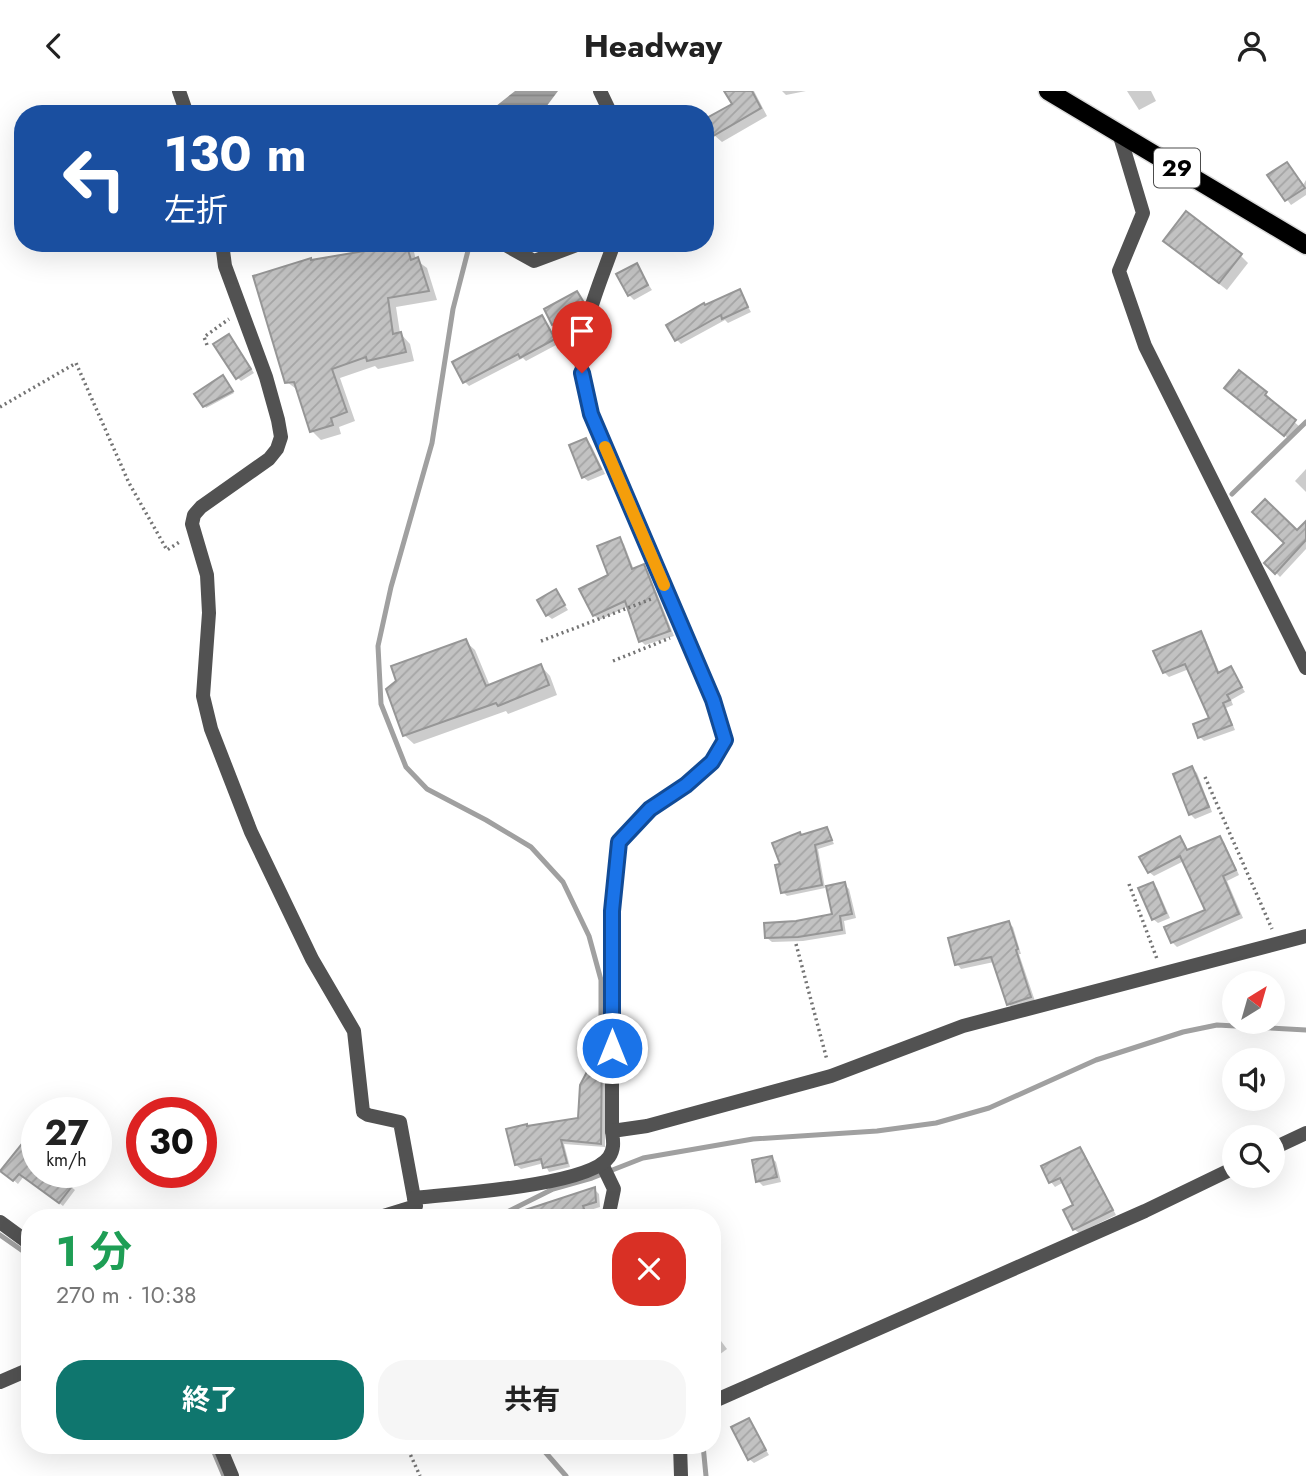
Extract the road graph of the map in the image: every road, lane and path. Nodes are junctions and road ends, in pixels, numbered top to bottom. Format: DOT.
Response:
graph roads {
  1 [pos="1048,91"];
  2 [pos="1065,96"];
  3 [pos="1119,133"];
  4 [pos="1306,245"];
  5 [pos="223,252"];
  6 [pos="518,252"];
  7 [pos="558,252"];
  8 [pos="611,252"];
  9 [pos="243,309"];
  10 [pos="207,345"];
  11 [pos="0,407"];
  12 [pos="196,533"];
  13 [pos="667,593"];
  14 [pos="684,632"];
  15 [pos="541,641"];
  16 [pos="613,661"];
  17 [pos="1306,668"];
  18 [pos="1205,777"];
  19 [pos="1129,884"];
  20 [pos="1304,941"];
  21 [pos="1279,943"];
  22 [pos="796,944"];
  23 [pos="1162,974"];
  24 [pos="831,1076"];
  25 [pos="612,1131"];
  26 [pos="1306,1133"];
  27 [pos="1285,1143"];
  28 [pos="607,1171"];
  29 [pos="1222,1174"];
  30 [pos="414,1198"];
  31 [pos="406,1209"];
  32 [pos="610,1209"];
  33 [pos="0,1222"];
  34 [pos="21,1237"];
  35 [pos="21,1373"];
  36 [pos="0,1382"];
  37 [pos="721,1398"];
  38 [pos="223,1454"];
  39 [pos="410,1454"];
  40 [pos="680,1454"];
  41 [pos="233,1476"];
  42 [pos="420,1476"];
  43 [pos="681,1476"];
  1 -- 2 [label="main road, 29"];
  2 -- 3 [label="main road, 29"];
  3 -- 4 [label="main road, 29"];
  3 -- 17 [label="street"];
  5 -- 9 [label="street"];
  6 -- 7 [label="street"];
  8 -- 13 [label="street"];
  9 -- 10 [label="path"];
  9 -- 12 [label="street"];
  11 -- 12 [label="path"];
  12 -- 30 [label="street"];
  13 -- 14 [label="street"];
  13 -- 15 [label="path"];
  14 -- 16 [label="path"];
  14 -- 25 [label="street"];
  18 -- 21 [label="path"];
  19 -- 23 [label="path"];
  20 -- 21 [label="street"];
  21 -- 23 [label="street"];
  22 -- 24 [label="path"];
  23 -- 24 [label="street"];
  24 -- 25 [label="street"];
  25 -- 28 [label="street"];
  26 -- 27 [label="street"];
  28 -- 30 [label="street"];
  28 -- 32 [label="street"];
  29 -- 37 [label="street"];
  30 -- 31 [label="street"];
  33 -- 34 [label="street"];
  35 -- 36 [label="street"];
  38 -- 41 [label="street"];
  39 -- 42 [label="path"];
  40 -- 43 [label="street"];
}
